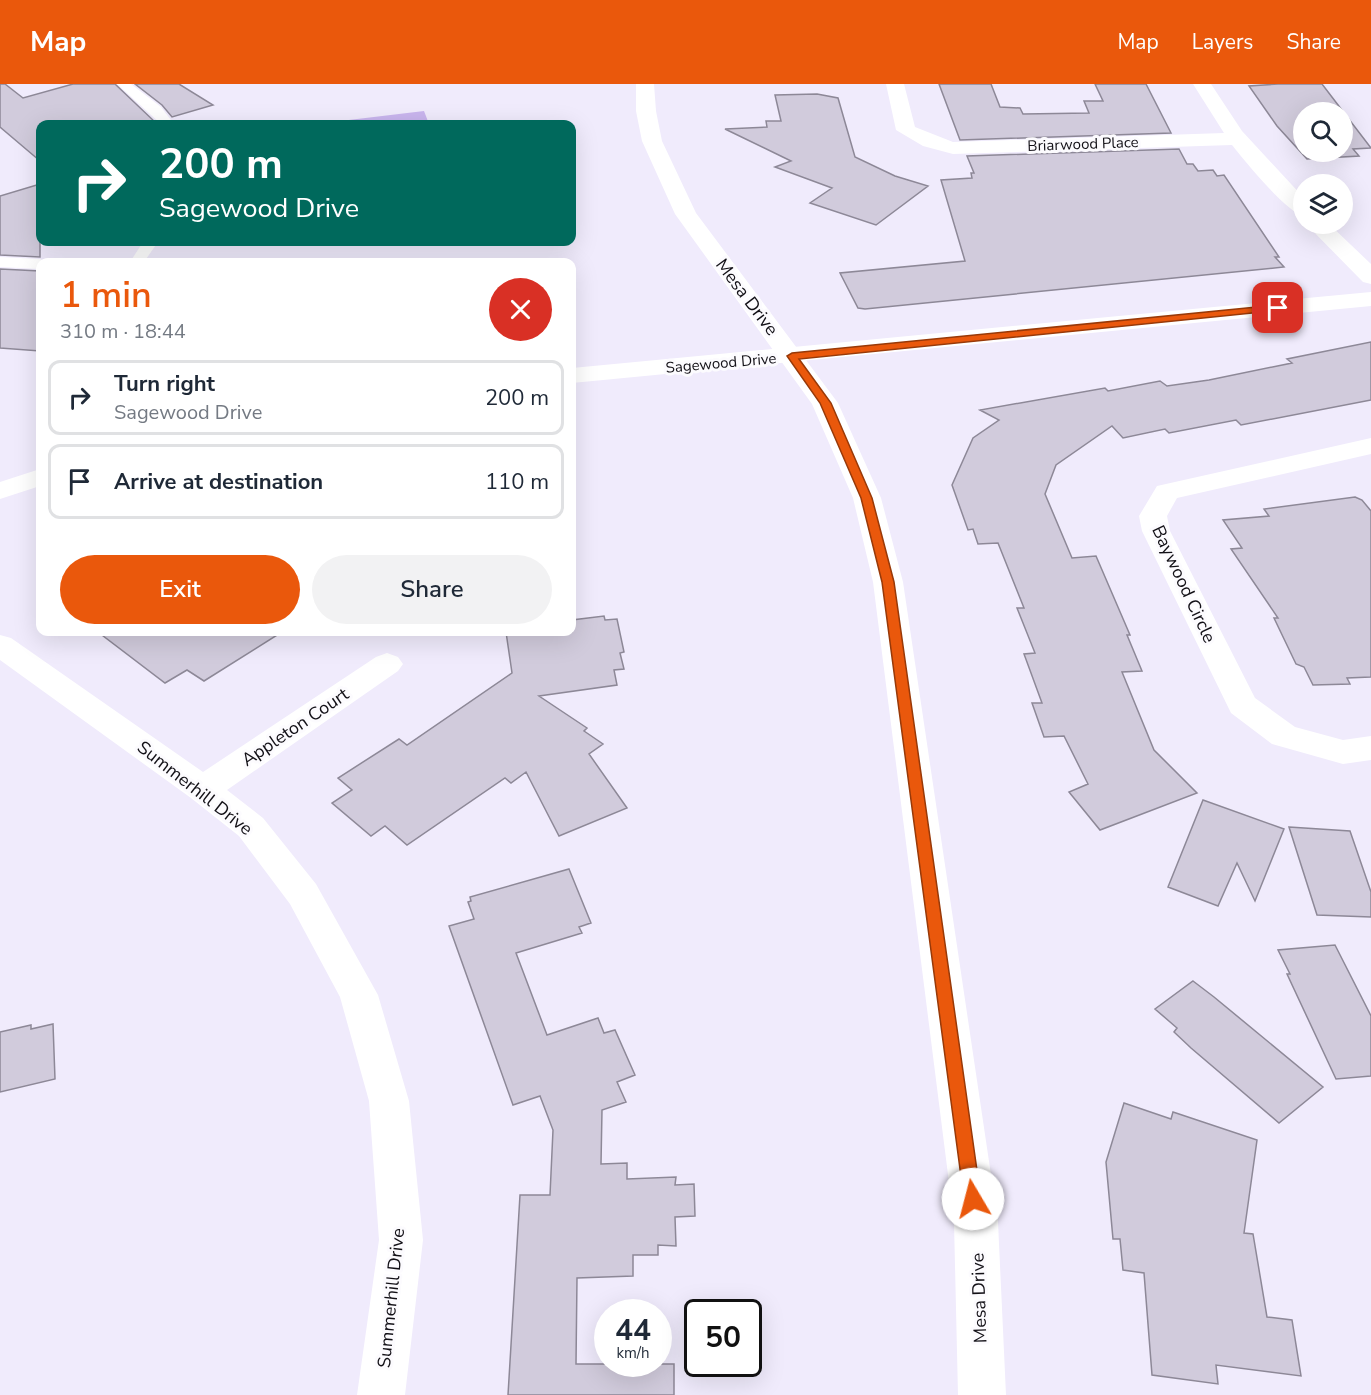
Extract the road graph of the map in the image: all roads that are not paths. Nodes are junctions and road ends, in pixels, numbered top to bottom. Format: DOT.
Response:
graph roads {
  1 [pos="123,84"];
  2 [pos="645,84"];
  3 [pos="895,84"];
  4 [pos="1203,84"];
  5 [pos="165,120"];
  6 [pos="1238,139"];
  7 [pos="1293,198"];
  8 [pos="1327,234"];
  9 [pos="0,262"];
  10 [pos="36,264"];
  11 [pos="1371,277"];
  12 [pos="1371,299"];
  13 [pos="792,356"];
  14 [pos="576,376"];
  15 [pos="1371,446"];
  16 [pos="36,478"];
  17 [pos="0,491"];
  18 [pos="0,645"];
  19 [pos="387,664"];
  20 [pos="1371,748"];
  21 [pos="202,789"];
  22 [pos="381,1395"];
  23 [pos="982,1395"];
  1 -- 5 [label="lane"];
  2 -- 13 [label="street, Mesa Drive"];
  3 -- 6 [label="street, Briarwood Place"];
  4 -- 6 [label="street"];
  6 -- 7 [label="street"];
  8 -- 11 [label="street"];
  9 -- 10 [label="lane"];
  12 -- 13 [label="street, Sagewood Drive"];
  13 -- 14 [label="street, Sagewood Drive"];
  13 -- 23 [label="street, Mesa Drive"];
  15 -- 20 [label="street, Baywood Circle"];
  16 -- 17 [label="street"];
  18 -- 21 [label="street, Summerhill Drive"];
  19 -- 21 [label="street, Appleton Court"];
  21 -- 22 [label="street, Summerhill Drive"];
}
